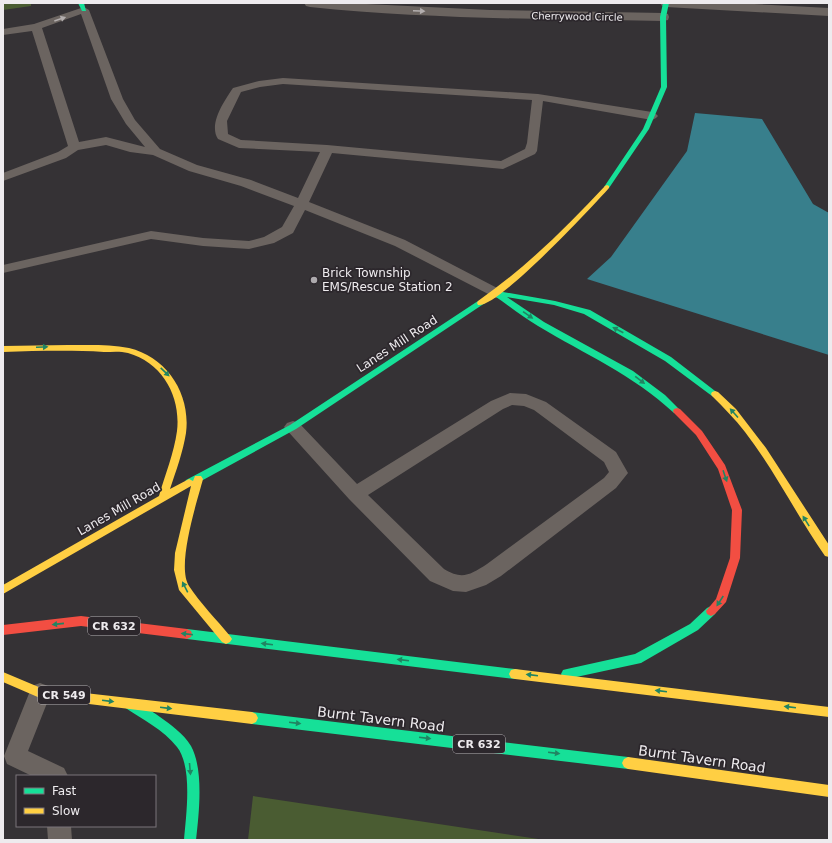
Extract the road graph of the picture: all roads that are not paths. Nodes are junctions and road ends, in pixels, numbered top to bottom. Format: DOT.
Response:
graph roads {
  1 [pos="310,3"];
  2 [pos="666,3"];
  3 [pos="82,7"];
  4 [pos="490,9"];
  5 [pos="829,12"];
  6 [pos="663,17"];
  7 [pos="36,27"];
  8 [pos="3,32"];
  9 [pos="538,98"];
  10 [pos="652,116"];
  11 [pos="74,147"];
  12 [pos="327,149"];
  13 [pos="156,152"];
  14 [pos="3,177"];
  15 [pos="300,204"];
  16 [pos="3,269"];
  17 [pos="496,293"];
  18 [pos="3,349"];
  19 [pos="293,426"];
  20 [pos="198,479"];
  21 [pos="355,494"];
  22 [pos="163,497"];
  23 [pos="829,553"];
  24 [pos="3,590"];
  25 [pos="3,630"];
  26 [pos="226,639"];
  27 [pos="3,677"];
  28 [pos="551,678"];
  29 [pos="40,693"];
  30 [pos="128,703"];
  31 [pos="829,712"];
  32 [pos="9,758"];
  33 [pos="53,775"];
  34 [pos="829,791"];
  35 [pos="59,827"];
  36 [pos="60,840"];
  37 [pos="190,840"];
  1 -- 4 [label="street, Cherrywood Circle, one-way"];
  2 -- 5 [label="street"];
  2 -- 6 [label="main road, Lanes Mill Road"];
  7 -- 3 [label="lane, one-way"];
  3 -- 13 [label="lane"];
  4 -- 6 [label="street, Cherrywood Circle"];
  6 -- 10 [label="main road, Lanes Mill Road"];
  7 -- 8 [label="lane"];
  7 -- 11 [label="lane"];
  9 -- 10 [label="lane"];
  9 -- 12 [label="lane"];
  9 -- 12 [label="lane"];
  10 -- 17 [label="main road, Lanes Mill Road"];
  11 -- 13 [label="lane"];
  11 -- 14 [label="lane"];
  12 -- 15 [label="lane"];
  13 -- 15 [label="lane"];
  15 -- 16 [label="lane"];
  15 -- 17 [label="lane"];
  17 -- 19 [label="main road, Lanes Mill Road"];
  23 -- 17 [label="main road, one-way"];
  17 -- 28 [label="main road, one-way"];
  18 -- 22 [label="main road, one-way"];
  19 -- 20 [label="main road, Lanes Mill Road"];
  19 -- 21 [label="lane"];
  20 -- 22 [label="main road, Lanes Mill Road"];
  26 -- 20 [label="main road, one-way"];
  21 -- 21 [label="lane"];
  22 -- 24 [label="main road, Lanes Mill Road"];
  26 -- 25 [label="main road, CR 632, one-way"];
  28 -- 26 [label="main road, CR 632, one-way"];
  27 -- 29 [label="main road, Burnt Tavern Road / CR 549"];
  31 -- 28 [label="main road, CR 632, one-way"];
  29 -- 30 [label="main road, Burnt Tavern Road / CR 549, one-way"];
  29 -- 32 [label="lane"];
  30 -- 34 [label="main road, Burnt Tavern Road / CR 632, one-way"];
  30 -- 37 [label="main road, CR 549, one-way"];
  32 -- 33 [label="lane"];
  35 -- 36 [label="lane"];
}
